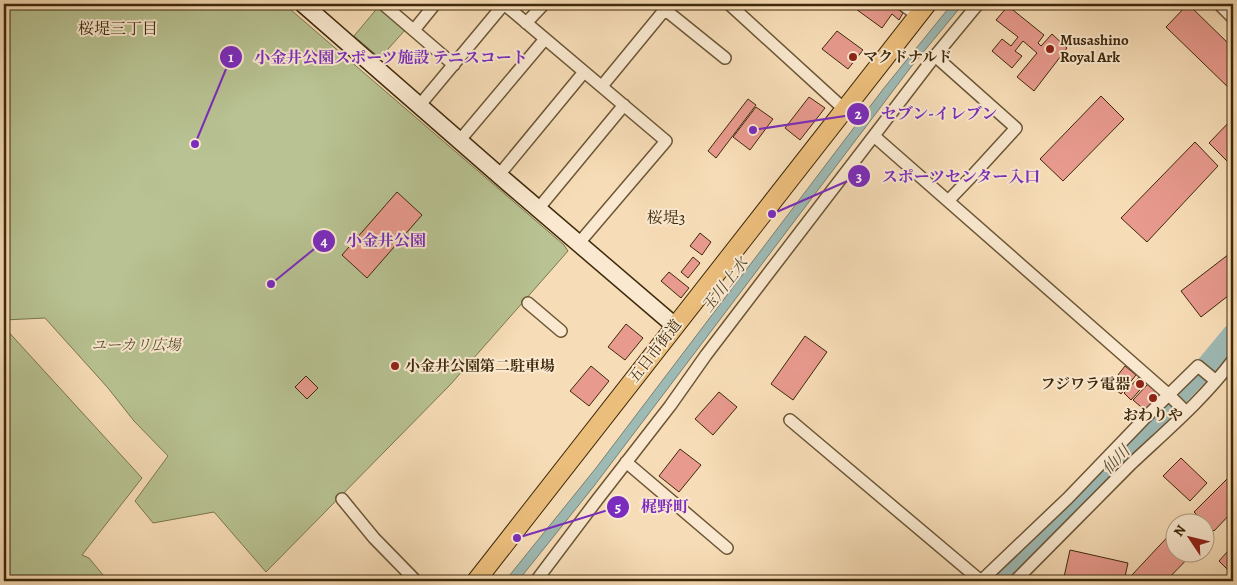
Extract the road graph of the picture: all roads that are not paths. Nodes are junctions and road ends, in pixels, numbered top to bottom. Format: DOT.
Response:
graph roads {
  1 [pos="303,4"];
  2 [pos="383,4"];
  3 [pos="435,4"];
  4 [pos="544,4"];
  5 [pos="729,4"];
  6 [pos="902,4"];
  7 [pos="978,4"];
  8 [pos="1219,4"];
  9 [pos="922,10"];
  10 [pos="1233,18"];
  11 [pos="526,23"];
  12 [pos="414,30"];
  13 [pos="545,39"];
  14 [pos="935,56"];
  15 [pos="725,58"];
  16 [pos="454,65"];
  17 [pos="584,72"];
  18 [pos="602,86"];
  19 [pos="624,105"];
  20 [pos="419,106"];
  21 [pos="844,109"];
  22 [pos="874,136"];
  23 [pos="460,140"];
  24 [pos="499,175"];
  25 [pos="948,201"];
  26 [pos="538,209"];
  27 [pos="579,243"];
  28 [pos="528,303"];
  29 [pos="675,326"];
  30 [pos="561,331"];
  31 [pos="1233,360"];
  32 [pos="1216,381"];
  33 [pos="1169,395"];
  34 [pos="1186,412"];
  35 [pos="790,420"];
  36 [pos="626,462"];
  37 [pos="342,499"];
  38 [pos="727,548"];
  39 [pos="416,581"];
  40 [pos="476,581"];
  41 [pos="536,581"];
  42 [pos="1015,581"];
  1 -- 20 [label="street"];
  2 -- 12 [label="street"];
  3 -- 12 [label="street"];
  4 -- 11 [label="street"];
  5 -- 21 [label="street"];
  6 -- 9 [label="street"];
  7 -- 14 [label="street"];
  8 -- 10 [label="street"];
  9 -- 21 [label="main road, 五日市街道"];
  11 -- 13 [label="street"];
  11 -- 16 [label="street"];
  12 -- 16 [label="street"];
  13 -- 17 [label="street"];
  13 -- 23 [label="street"];
  14 -- 22 [label="street"];
  14 -- 25 [label="street"];
  15 -- 18 [label="street"];
  16 -- 20 [label="street"];
  17 -- 18 [label="street"];
  17 -- 24 [label="street"];
  18 -- 19 [label="street"];
  19 -- 26 [label="street"];
  19 -- 27 [label="street"];
  20 -- 23 [label="street"];
  21 -- 29 [label="main road, 五日市街道"];
  22 -- 25 [label="street"];
  22 -- 36 [label="street"];
  23 -- 24 [label="street"];
  24 -- 26 [label="street"];
  25 -- 33 [label="street"];
  26 -- 27 [label="street"];
  27 -- 29 [label="street"];
  28 -- 30 [label="street"];
  29 -- 40 [label="main road, 五日市街道"];
  31 -- 32 [label="street"];
  32 -- 33 [label="street"];
  32 -- 34 [label="street"];
  33 -- 34 [label="street"];
  33 -- 35 [label="street"];
  34 -- 42 [label="street"];
  36 -- 38 [label="street"];
  36 -- 41 [label="street"];
  37 -- 39 [label="street"];
}
